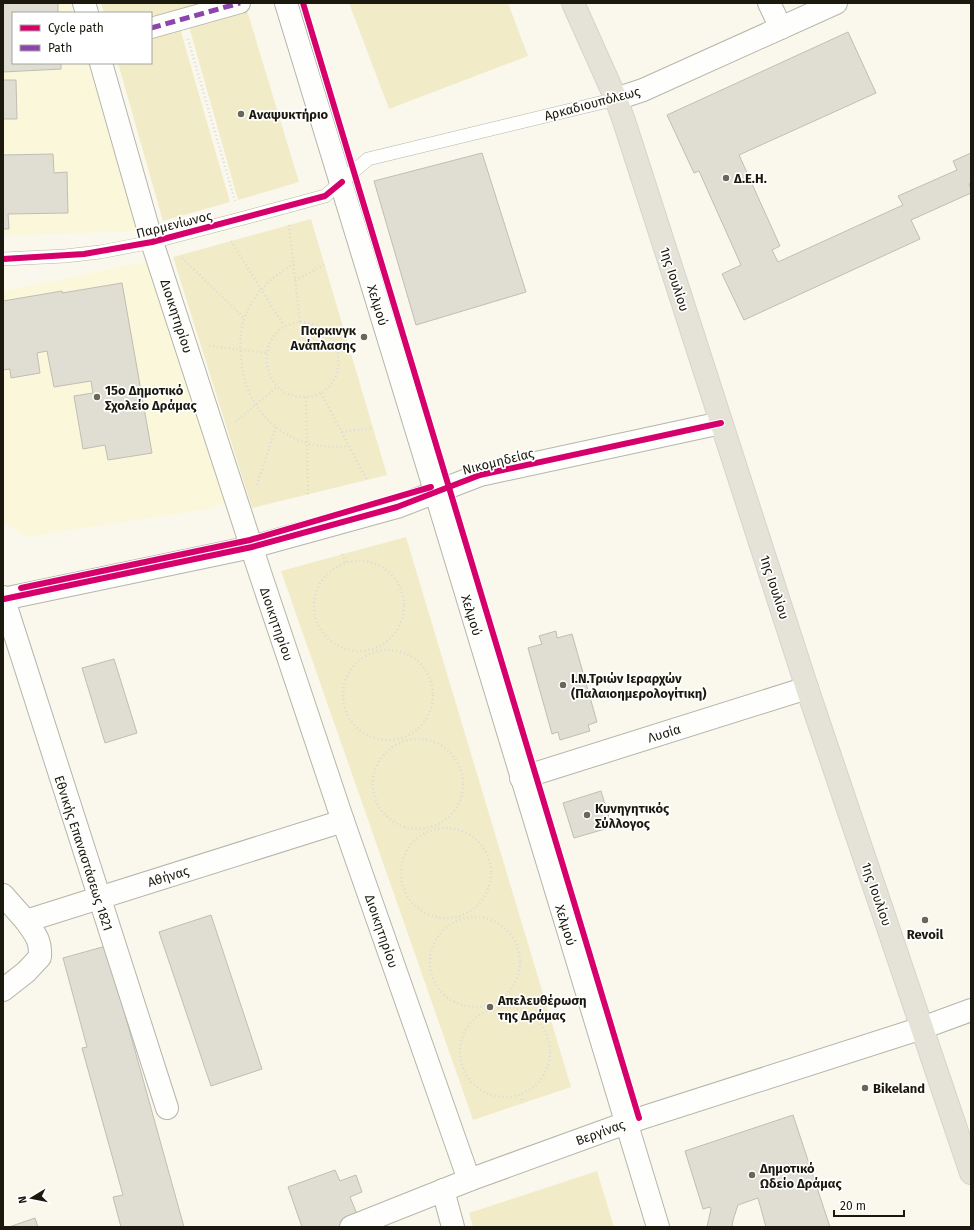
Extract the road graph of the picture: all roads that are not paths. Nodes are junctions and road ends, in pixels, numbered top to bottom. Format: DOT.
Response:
graph roads {
  1 [pos="240,3"];
  2 [pos="286,3"];
  3 [pos="573,3"];
  4 [pos="769,3"];
  5 [pos="836,3"];
  6 [pos="152,28"];
  7 [pos="781,28"];
  8 [pos="101,64"];
  9 [pos="616,99"];
  10 [pos="342,182"];
  11 [pos="152,242"];
  12 [pos="3,259"];
  13 [pos="721,422"];
  14 [pos="435,492"];
  15 [pos="252,547"];
  16 [pos="3,599"];
  17 [pos="807,688"];
  18 [pos="521,778"];
  19 [pos="343,821"];
  20 [pos="3,895"];
  21 [pos="99,898"];
  22 [pos="26,921"];
  23 [pos="3,990"];
  24 [pos="971,1010"];
  25 [pos="922,1028"];
  26 [pos="166,1108"];
  27 [pos="626,1123"];
  28 [pos="971,1173"];
  29 [pos="469,1180"];
  30 [pos="443,1190"];
  31 [pos="351,1227"];
  32 [pos="453,1227"];
  33 [pos="658,1227"];
  1 -- 6 [label="street"];
  2 -- 10 [label="street, Χελμού"];
  3 -- 9 [label="main road, 1ης Ιουλίου"];
  4 -- 7 [label="street"];
  5 -- 7 [label="street, Αρκαδιουπόλεως"];
  7 -- 9 [label="street, Αρκαδιουπόλεως"];
  8 -- 11 [label="street, Διοικητηρίου"];
  9 -- 10 [label="lane, Αρκαδιουπόλεως"];
  9 -- 13 [label="main road, 1ης Ιουλίου"];
  10 -- 11 [label="lane, Παρμενίωνος"];
  10 -- 14 [label="street, Χελμού"];
  11 -- 12 [label="lane, Παρμενίωνος"];
  11 -- 15 [label="street, Διοικητηρίου"];
  13 -- 14 [label="street, Νικομηδείας"];
  13 -- 17 [label="main road, 1ης Ιουλίου"];
  14 -- 15 [label="street, Νικομηδείας"];
  14 -- 18 [label="street, Χελμού"];
  15 -- 16 [label="street, Νικομηδείας"];
  15 -- 19 [label="street, Διοικητηρίου"];
  16 -- 21 [label="street, Εθνικής Επαναστάσεως 1821"];
  17 -- 18 [label="street, Λυσία"];
  17 -- 25 [label="main road, 1ης Ιουλίου"];
  18 -- 27 [label="street, Χελμού"];
  19 -- 21 [label="street, Αθήνας"];
  19 -- 29 [label="street, Διοικητηρίου"];
  20 -- 22 [label="street"];
  21 -- 22 [label="street, Αθήνας"];
  21 -- 26 [label="street, Εθνικής Επαναστάσεως 1821"];
  22 -- 23 [label="street"];
  24 -- 25 [label="street, Βεργίνας"];
  25 -- 27 [label="street, Βεργίνας"];
  25 -- 28 [label="main road, 1ης Ιουλίου"];
  27 -- 29 [label="street, Βεργίνας"];
  27 -- 33 [label="street, Χελμού"];
  29 -- 30 [label="street, Βεργίνας"];
  30 -- 31 [label="street, Βεργίνας"];
  30 -- 32 [label="street"];
}
